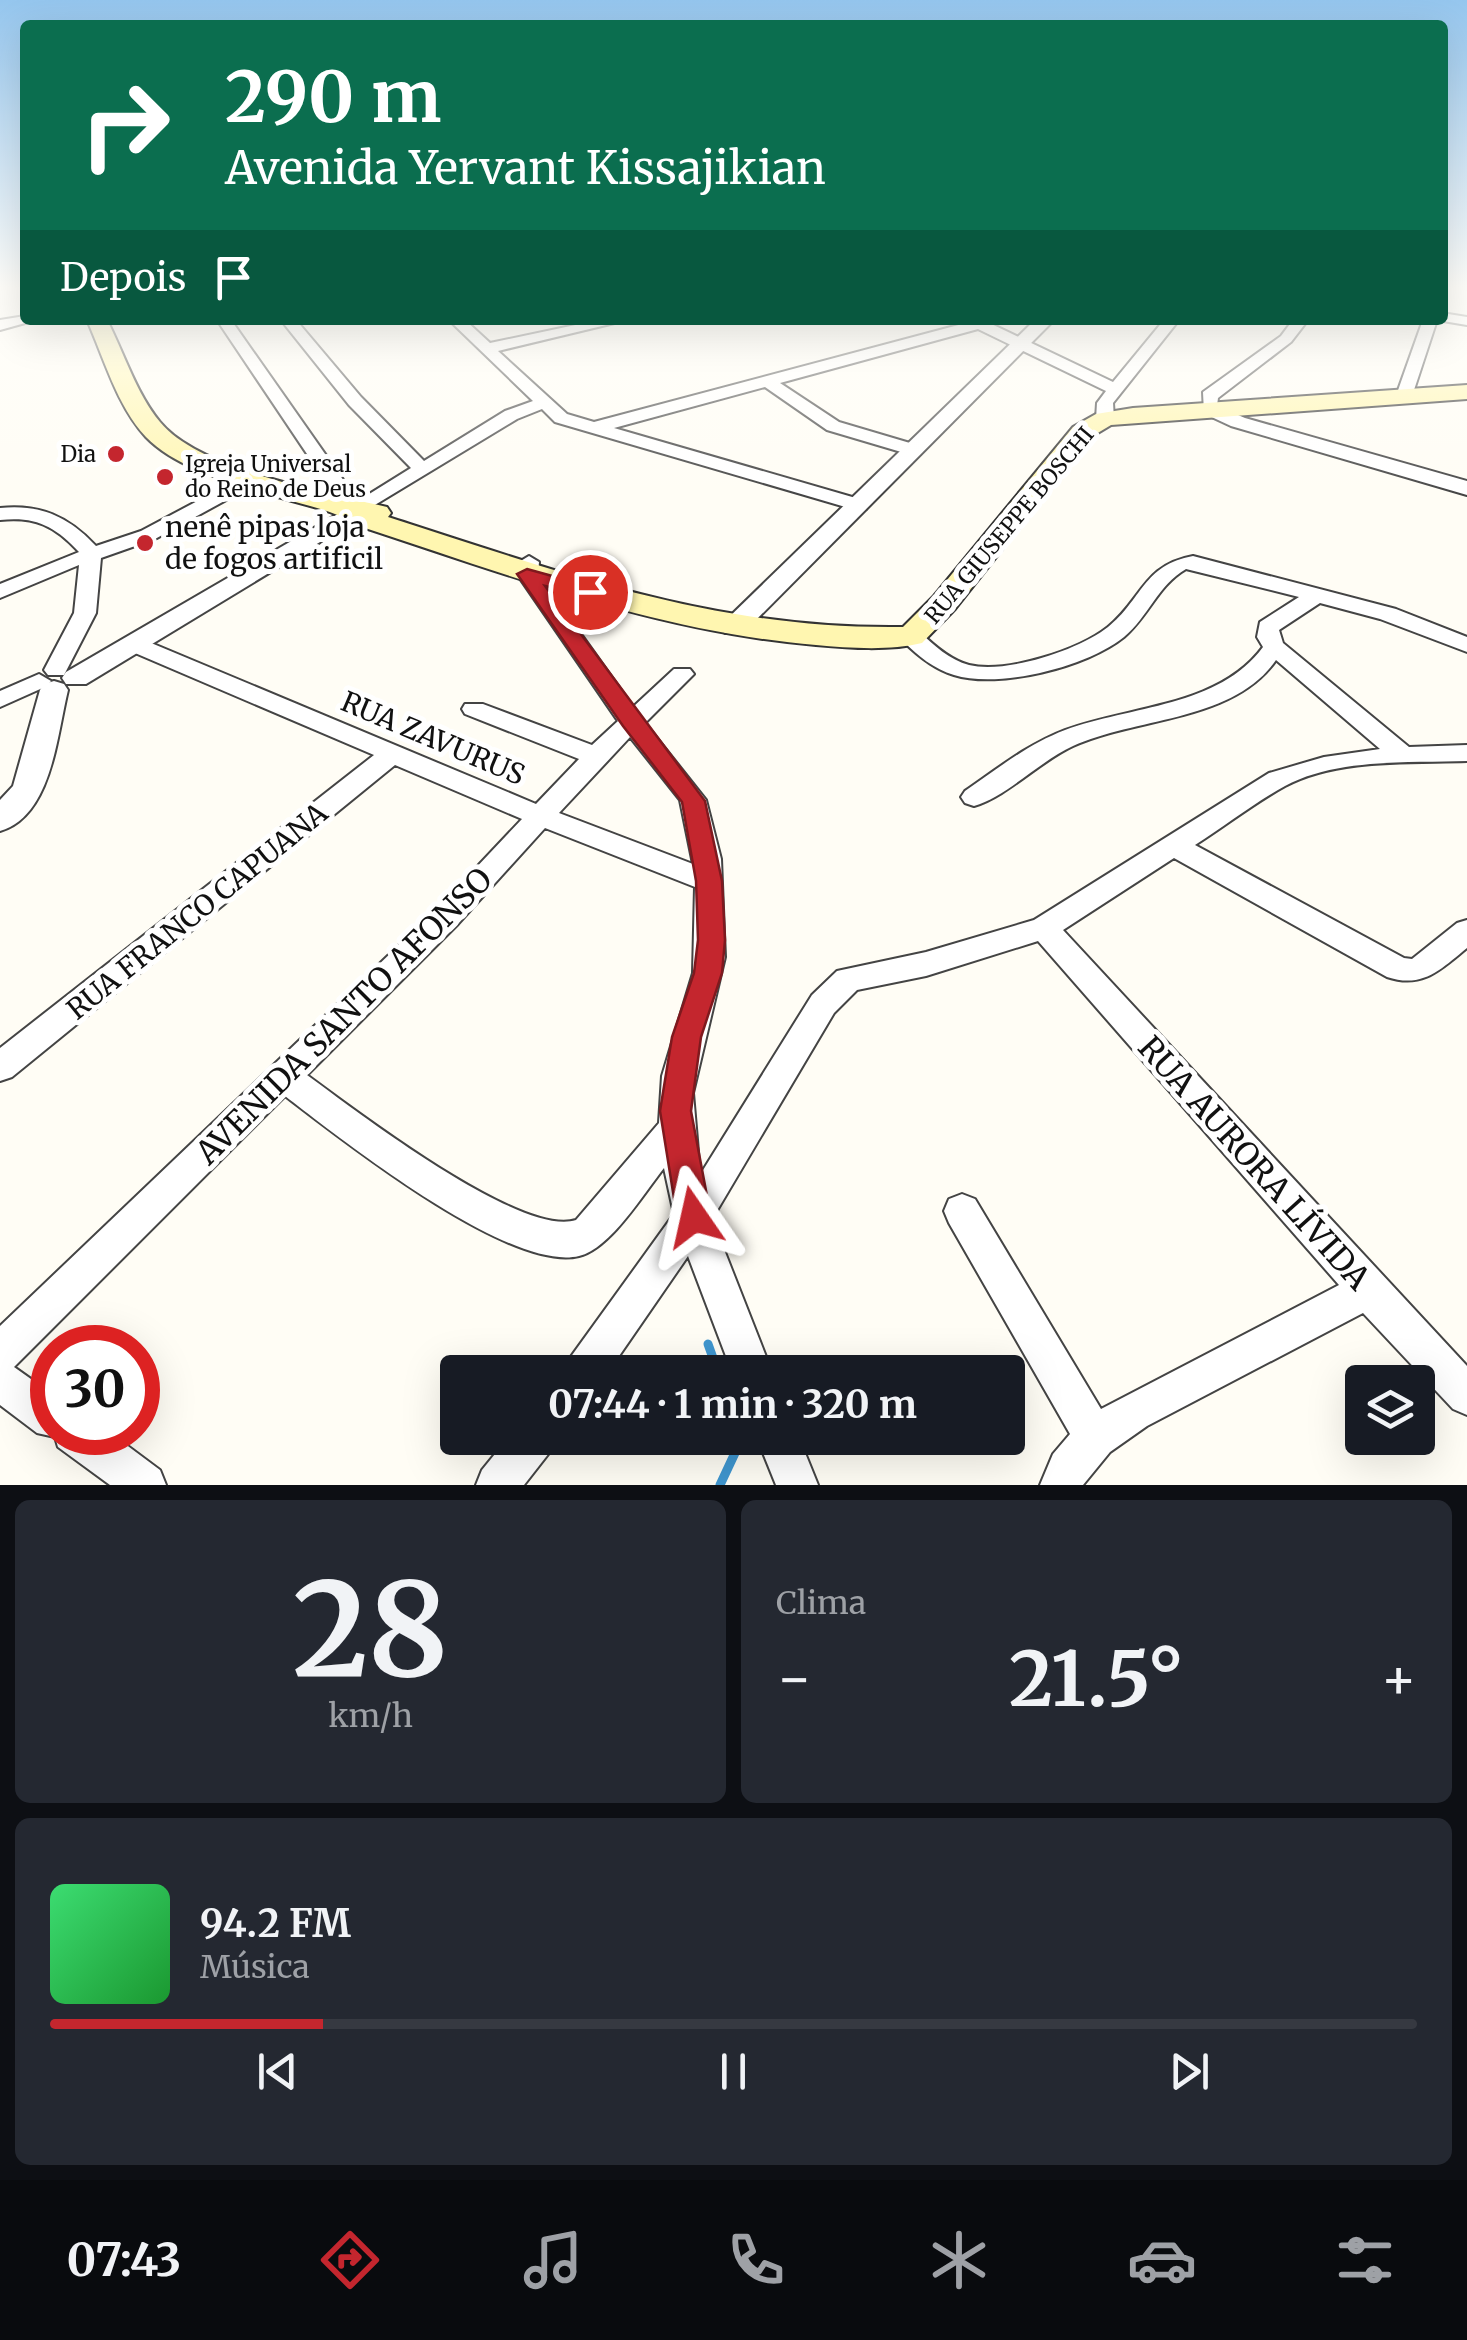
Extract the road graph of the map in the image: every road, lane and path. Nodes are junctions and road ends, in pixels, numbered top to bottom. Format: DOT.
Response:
graph roads {
  1 [pos="115,356"];
  2 [pos="249,356"];
  3 [pos="318,356"];
  4 [pos="496,356"];
  5 [pos="856,356"];
  6 [pos="1008,356"];
  7 [pos="1046,356"];
  8 [pos="1143,356"];
  9 [pos="1263,356"];
  10 [pos="1418,356"];
  11 [pos="767,382"];
  12 [pos="1116,390"];
  13 [pos="1467,392"];
  14 [pos="1404,396"];
  15 [pos="542,404"];
  16 [pos="1210,408"];
  17 [pos="1105,419"];
  18 [pos="592,429"];
  19 [pos="914,450"];
  20 [pos="421,468"];
  21 [pos="252,478"];
  22 [pos="1467,488"];
  23 [pos="858,504"];
  24 [pos="355,511"];
  25 [pos="0,514"];
  26 [pos="92,553"];
  27 [pos="528,568"];
  28 [pos="0,592"];
  29 [pos="1317,594"];
  30 [pos="734,627"];
  31 [pos="911,636"];
  32 [pos="136,644"];
  33 [pos="1467,644"];
  34 [pos="1274,647"];
  35 [pos="682,674"];
  36 [pos="56,680"];
  37 [pos="0,700"];
  38 [pos="474,709"];
  39 [pos="631,722"];
  40 [pos="1467,753"];
  41 [pos="392,754"];
  42 [pos="1403,755"];
  43 [pos="596,756"];
  44 [pos="974,797"];
  45 [pos="540,816"];
  46 [pos="0,820"];
  47 [pos="1176,847"];
  48 [pos="709,881"];
  49 [pos="1044,928"];
  50 [pos="1467,931"];
  51 [pos="0,1067"];
  52 [pos="285,1077"];
  53 [pos="676,1128"];
  54 [pos="962,1211"];
  55 [pos="694,1217"];
  56 [pos="1368,1290"];
  57 [pos="0,1353"];
  58 [pos="596,1355"];
  59 [pos="746,1355"];
  60 [pos="0,1380"];
  61 [pos="1467,1395"];
  62 [pos="30,1402"];
  63 [pos="1094,1437"];
  64 [pos="104,1455"];
  65 [pos="520,1455"];
  66 [pos="785,1455"];
  67 [pos="145,1485"];
  68 [pos="496,1485"];
  69 [pos="798,1485"];
  70 [pos="1061,1485"];
  1 -- 21 [label="main road"];
  2 -- 24 [label="street"];
  3 -- 20 [label="street"];
  4 -- 15 [label="street"];
  5 -- 11 [label="street"];
  6 -- 19 [label="street"];
  7 -- 12 [label="street"];
  8 -- 12 [label="street, RUA GIUSEPPE BOSCHI"];
  9 -- 16 [label="street"];
  10 -- 14 [label="street"];
  11 -- 18 [label="street"];
  11 -- 19 [label="street"];
  12 -- 17 [label="street, RUA GIUSEPPE BOSCHI"];
  13 -- 14 [label="main road"];
  14 -- 16 [label="main road"];
  15 -- 18 [label="street"];
  15 -- 20 [label="street"];
  16 -- 17 [label="main road"];
  16 -- 22 [label="street"];
  17 -- 31 [label="main road, RUA GIUSEPPE BOSCHI"];
  18 -- 23 [label="street"];
  19 -- 23 [label="street"];
  20 -- 24 [label="street"];
  21 -- 24 [label="main road"];
  21 -- 26 [label="street"];
  23 -- 30 [label="street"];
  24 -- 27 [label="main road"];
  24 -- 32 [label="street"];
  25 -- 26 [label="street"];
  26 -- 28 [label="street"];
  26 -- 36 [label="street"];
  27 -- 30 [label="main road"];
  27 -- 39 [label="street"];
  29 -- 31 [label="street"];
  29 -- 33 [label="street"];
  29 -- 34 [label="street"];
  30 -- 31 [label="main road"];
  32 -- 36 [label="street"];
  32 -- 41 [label="street, RUA ZAVURUS"];
  34 -- 42 [label="street"];
  34 -- 44 [label="street"];
  35 -- 39 [label="street, AVENIDA SANTO AFONSO"];
  36 -- 37 [label="street"];
  36 -- 46 [label="street"];
  38 -- 43 [label="street"];
  39 -- 43 [label="street, AVENIDA SANTO AFONSO"];
  39 -- 48 [label="street"];
  40 -- 42 [label="street"];
  41 -- 45 [label="street, RUA ZAVURUS"];
  41 -- 51 [label="street, RUA FRANCO CAPUANA"];
  42 -- 47 [label="street"];
  43 -- 45 [label="street, AVENIDA SANTO AFONSO"];
  45 -- 48 [label="street, RUA ZAVURUS"];
  45 -- 52 [label="street, AVENIDA SANTO AFONSO"];
  47 -- 49 [label="street"];
  47 -- 50 [label="street"];
  48 -- 53 [label="street"];
  49 -- 55 [label="street"];
  49 -- 56 [label="street, RUA AURORA LÍVIDA"];
  52 -- 53 [label="street"];
  52 -- 57 [label="street, AVENIDA SANTO AFONSO"];
  53 -- 55 [label="street"];
  54 -- 63 [label="street"];
  55 -- 58 [label="street"];
  55 -- 59 [label="street"];
  56 -- 61 [label="street, RUA AURORA LÍVIDA"];
  56 -- 63 [label="street"];
  60 -- 62 [label="street"];
  63 -- 70 [label="street"];
  64 -- 67 [label="street"];
  65 -- 68 [label="street"];
  66 -- 69 [label="street"];
}
